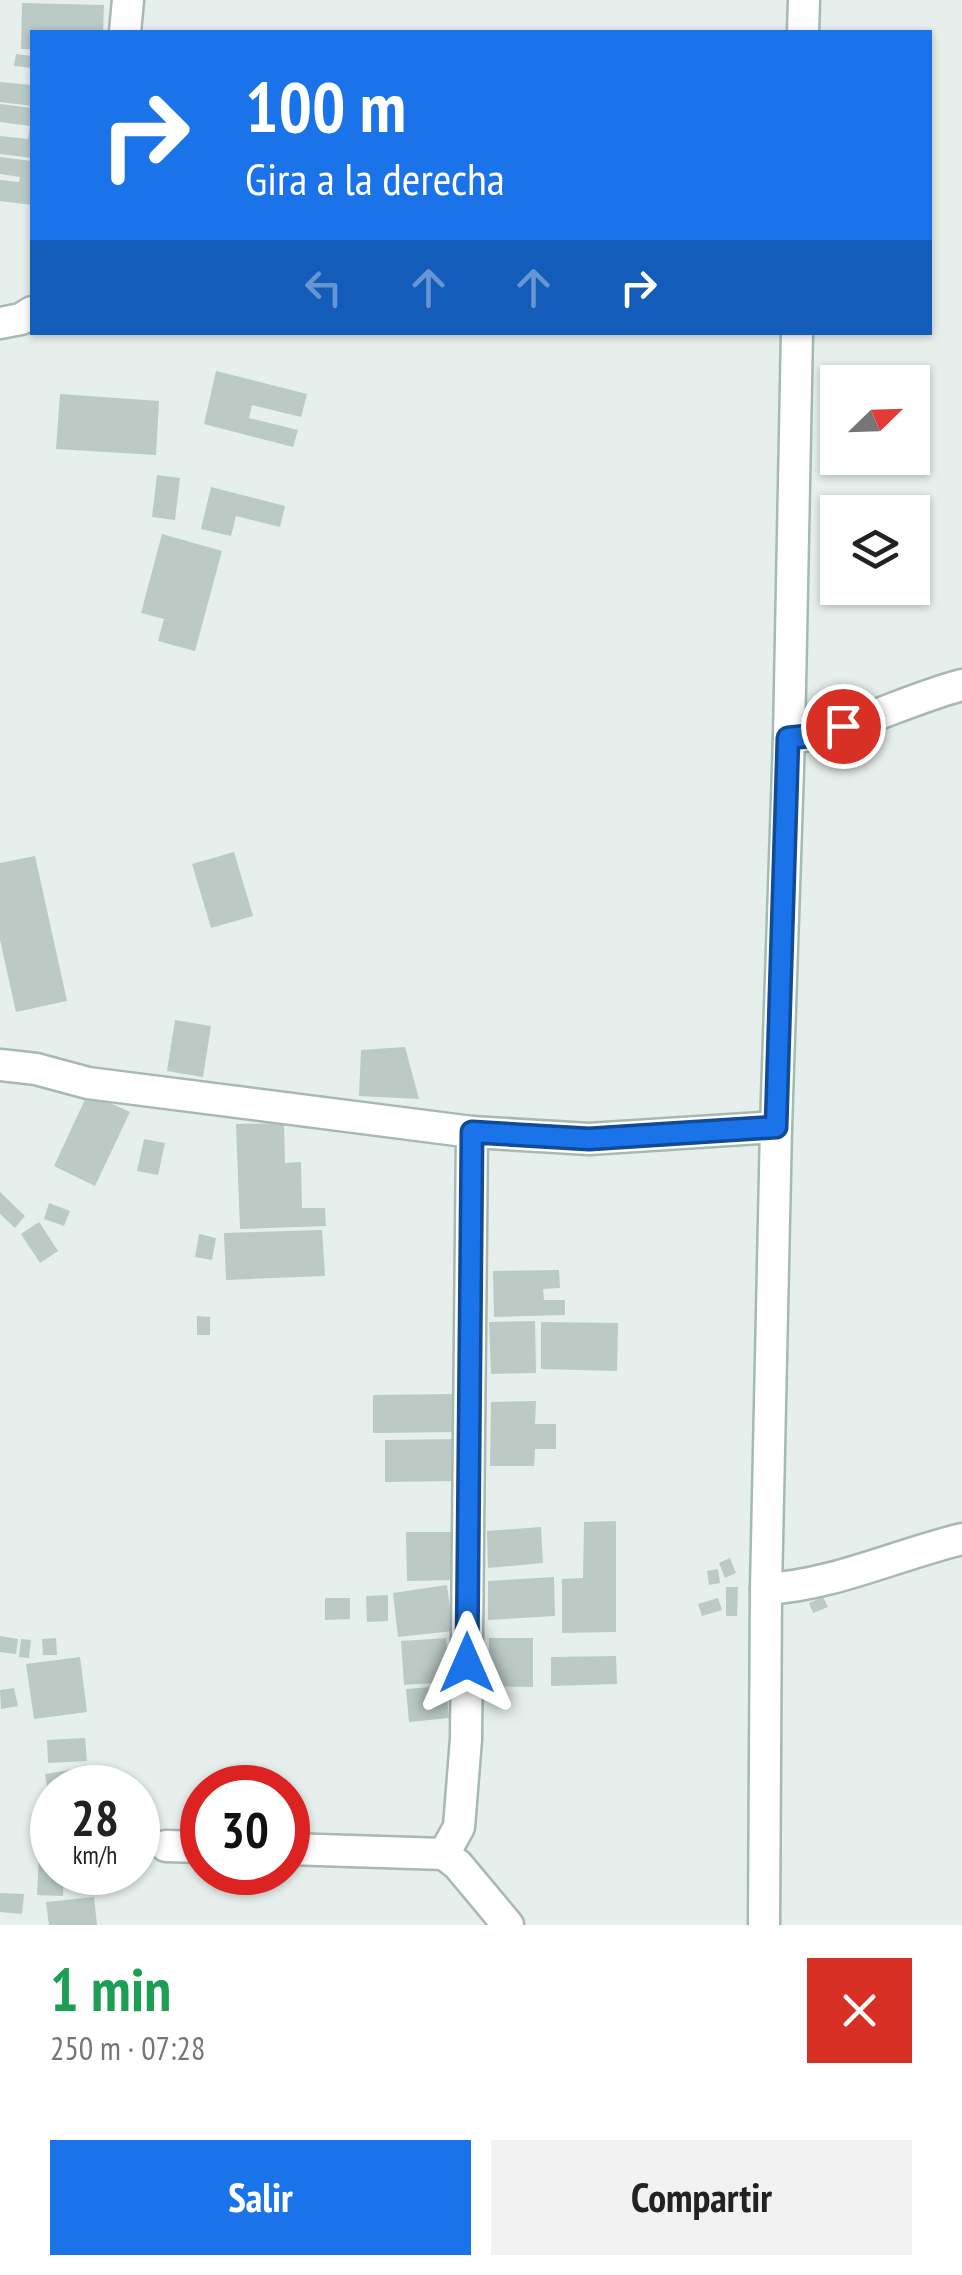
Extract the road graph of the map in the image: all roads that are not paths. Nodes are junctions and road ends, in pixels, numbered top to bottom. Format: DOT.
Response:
graph roads {
  1 [pos="128,0"];
  2 [pos="804,0"];
  3 [pos="125,30"];
  4 [pos="803,30"];
  5 [pos="30,313"];
  6 [pos="0,324"];
  7 [pos="797,335"];
  8 [pos="962,684"];
  9 [pos="788,738"];
  10 [pos="0,1065"];
  11 [pos="776,1127"];
  12 [pos="472,1132"];
  13 [pos="962,1538"];
  14 [pos="766,1589"];
  15 [pos="166,1846"];
  16 [pos="180,1846"];
  17 [pos="310,1851"];
  18 [pos="444,1854"];
  19 [pos="508,1925"];
  20 [pos="764,1925"];
  1 -- 3 [label="street"];
  2 -- 4 [label="street"];
  5 -- 6 [label="street"];
  7 -- 9 [label="street"];
  8 -- 9 [label="street"];
  9 -- 11 [label="street"];
  10 -- 12 [label="street"];
  11 -- 12 [label="street"];
  11 -- 14 [label="street"];
  12 -- 18 [label="street"];
  13 -- 14 [label="street"];
  14 -- 20 [label="street"];
  15 -- 16 [label="street"];
  17 -- 18 [label="street"];
  18 -- 19 [label="street"];
}
